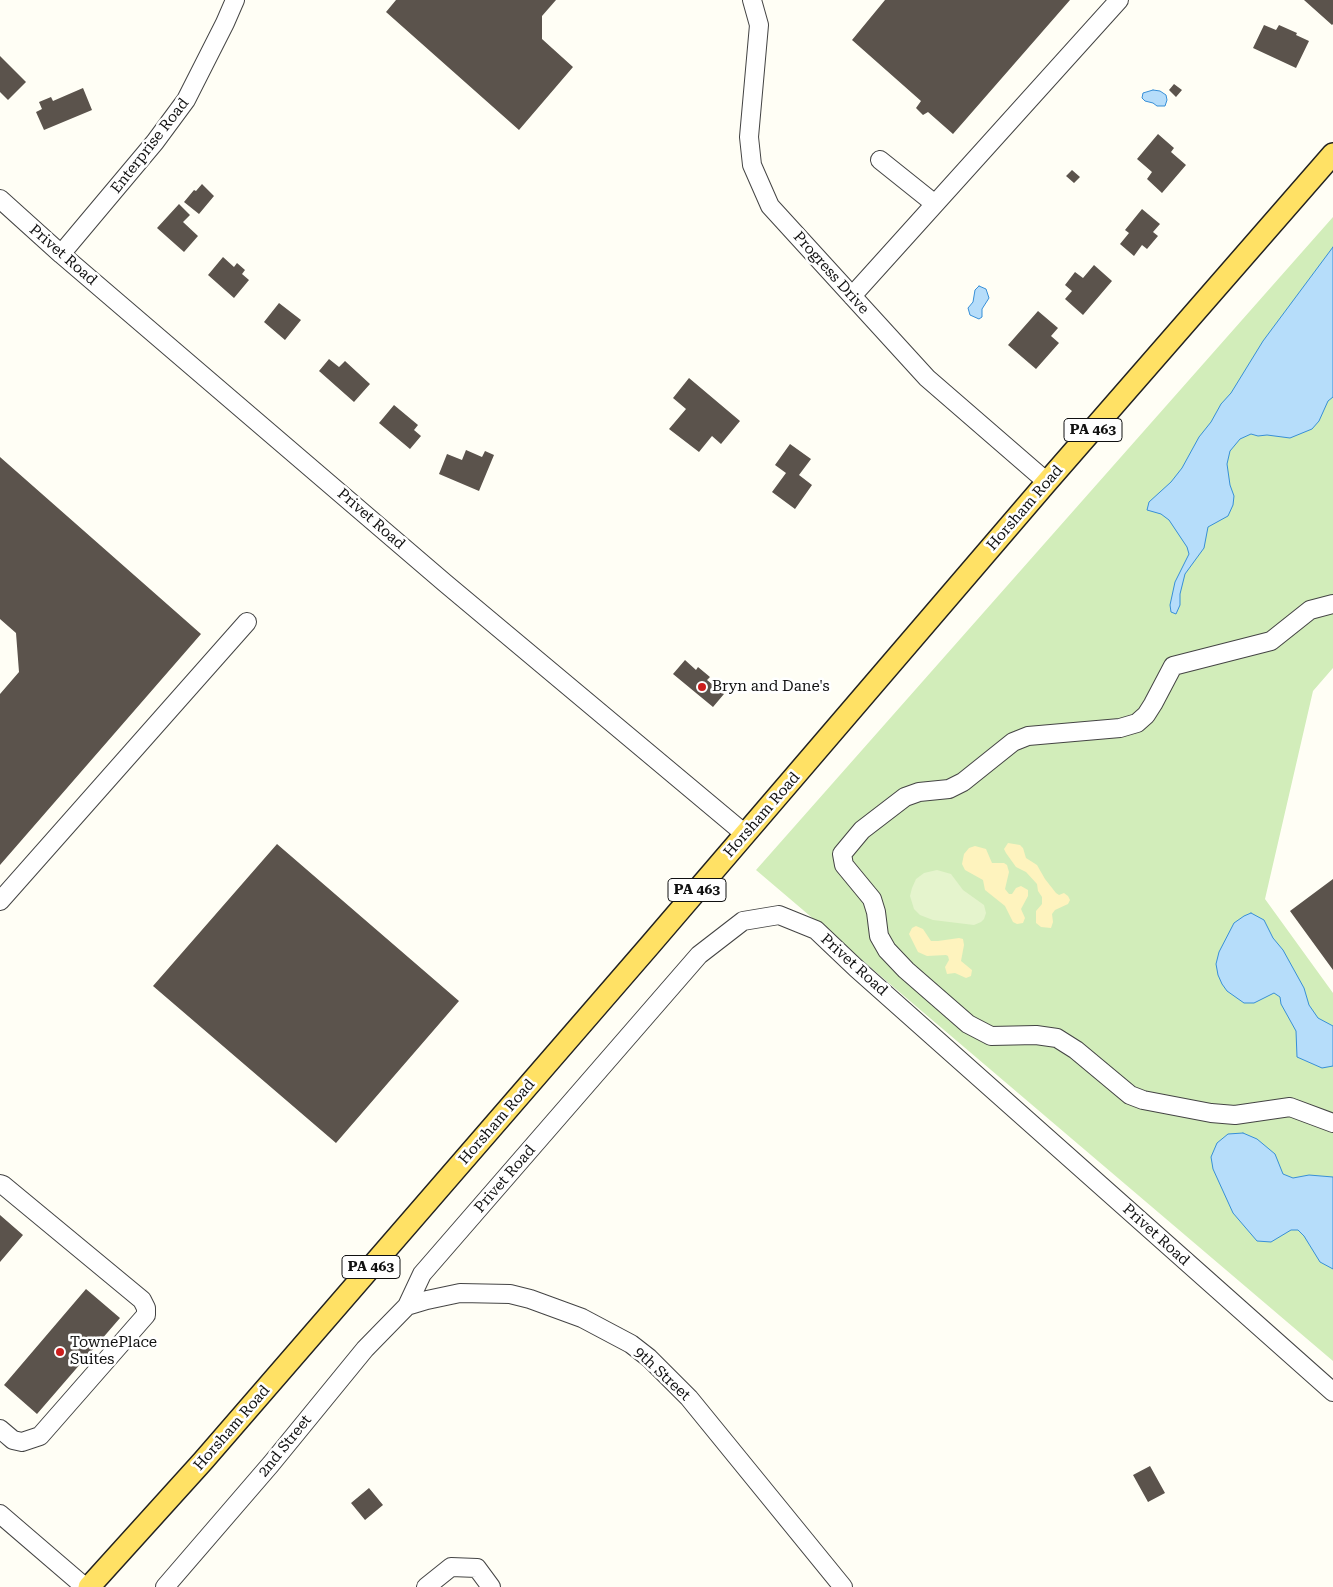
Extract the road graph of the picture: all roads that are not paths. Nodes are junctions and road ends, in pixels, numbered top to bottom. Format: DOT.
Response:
graph roads {
  1 [pos="235,0"];
  2 [pos="752,0"];
  3 [pos="1119,0"];
  4 [pos="1333,154"];
  5 [pos="880,160"];
  6 [pos="0,199"];
  7 [pos="935,204"];
  8 [pos="61,254"];
  9 [pos="852,296"];
  10 [pos="1047,482"];
  11 [pos="1333,604"];
  12 [pos="247,622"];
  13 [pos="745,834"];
  14 [pos="0,901"];
  15 [pos="1333,1124"];
  16 [pos="0,1184"];
  17 [pos="407,1306"];
  18 [pos="1333,1392"];
  19 [pos="0,1429"];
  20 [pos="0,1514"];
  21 [pos="87,1587"];
  22 [pos="165,1587"];
  23 [pos="426,1587"];
  24 [pos="491,1587"];
  25 [pos="843,1587"];
  1 -- 8 [label="street, Enterprise Road"];
  2 -- 9 [label="street, Progress Drive"];
  3 -- 7 [label="street"];
  4 -- 10 [label="main road, Horsham Road / PA 463"];
  5 -- 7 [label="street"];
  6 -- 8 [label="street, Privet Road"];
  7 -- 9 [label="street"];
  8 -- 13 [label="street, Privet Road"];
  9 -- 10 [label="street, Progress Drive"];
  10 -- 13 [label="main road, Horsham Road / PA 463"];
  11 -- 15 [label="street"];
  12 -- 14 [label="street"];
  13 -- 21 [label="main road, Horsham Road / PA 463"];
  16 -- 19 [label="street"];
  17 -- 18 [label="street, Privet Road"];
  17 -- 22 [label="street, 2nd Street"];
  17 -- 25 [label="street, 9th Street"];
  20 -- 21 [label="street"];
  23 -- 24 [label="street"];
}
